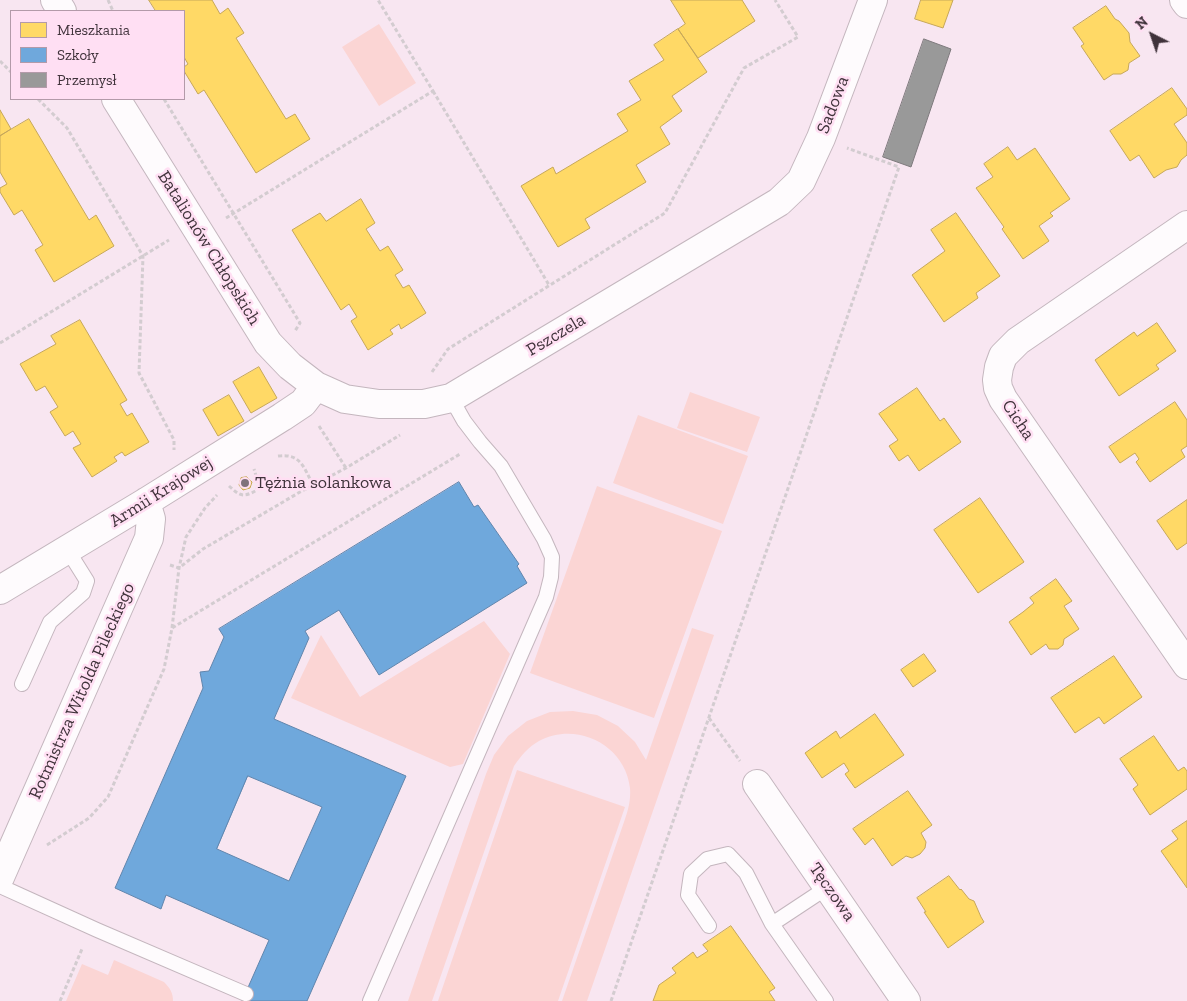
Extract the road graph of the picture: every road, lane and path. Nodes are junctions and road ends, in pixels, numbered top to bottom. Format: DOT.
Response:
graph roads {
  1 [pos="378,0"];
  2 [pos="775,0"];
  3 [pos="874,0"];
  4 [pos="1184,0"];
  5 [pos="1187,4"];
  6 [pos="0,61"];
  7 [pos="10,71"];
  8 [pos="433,91"];
  9 [pos="39,100"];
  10 [pos="117,100"];
  11 [pos="165,100"];
  12 [pos="821,138"];
  13 [pos="779,202"];
  14 [pos="234,214"];
  15 [pos="1187,225"];
  16 [pos="198,230"];
  17 [pos="143,256"];
  18 [pos="549,285"];
  19 [pos="294,333"];
  20 [pos="0,343"];
  21 [pos="310,395"];
  22 [pos="451,398"];
  23 [pos="424,404"];
  24 [pos="401,435"];
  25 [pos="480,442"];
  26 [pos="270,460"];
  27 [pos="346,468"];
  28 [pos="248,470"];
  29 [pos="313,485"];
  30 [pos="173,486"];
  31 [pos="146,502"];
  32 [pos="67,549"];
  33 [pos="143,554"];
  34 [pos="179,568"];
  35 [pos="0,590"];
  36 [pos="172,628"];
  37 [pos="1187,665"];
  38 [pos="22,684"];
  39 [pos="709,718"];
  40 [pos="757,784"];
  41 [pos="2,876"];
  42 [pos="828,886"];
  43 [pos="772,924"];
  44 [pos="709,926"];
  45 [pos="92,927"];
  46 [pos="246,994"];
  47 [pos="60,1001"];
  48 [pos="370,1001"];
  49 [pos="611,1001"];
  50 [pos="826,1001"];
  51 [pos="906,1001"];
  1 -- 8 [label="path"];
  2 -- 18 [label="path"];
  3 -- 12 [label="street, Sadowa"];
  4 -- 5 [label="street"];
  6 -- 7 [label="path"];
  8 -- 14 [label="path"];
  8 -- 18 [label="path"];
  9 -- 17 [label="path"];
  10 -- 16 [label="street, Batalionów Chłopskich"];
  11 -- 14 [label="path"];
  12 -- 13 [label="street, Sadowa"];
  12 -- 39 [label="path"];
  13 -- 22 [label="street, Pszczela"];
  14 -- 16 [label="path"];
  14 -- 19 [label="path"];
  15 -- 37 [label="street, Cicha"];
  16 -- 17 [label="path"];
  16 -- 21 [label="street, Batalionów Chłopskich"];
  17 -- 20 [label="path"];
  17 -- 30 [label="path"];
  18 -- 23 [label="path"];
  21 -- 23 [label="street, Pszczela"];
  21 -- 27 [label="path"];
  21 -- 30 [label="street, Armii Krajowej"];
  22 -- 23 [label="street, Pszczela"];
  22 -- 25 [label="lane"];
  24 -- 27 [label="path"];
  25 -- 36 [label="path"];
  25 -- 48 [label="lane"];
  26 -- 29 [label="path"];
  27 -- 29 [label="path"];
  28 -- 34 [label="path"];
  29 -- 34 [label="path"];
  30 -- 31 [label="street, Armii Krajowej"];
  31 -- 32 [label="street, Armii Krajowej"];
  31 -- 33 [label="street, Rotmistrza Witolda Pileckiego"];
  32 -- 35 [label="street, Armii Krajowej"];
  32 -- 38 [label="lane"];
  33 -- 34 [label="path"];
  33 -- 41 [label="street, Rotmistrza Witolda Pileckiego"];
  34 -- 36 [label="path"];
  36 -- 41 [label="path"];
  39 -- 40 [label="path"];
  39 -- 49 [label="path"];
  40 -- 42 [label="street, Tęczowa"];
  41 -- 45 [label="lane"];
  42 -- 43 [label="lane"];
  42 -- 51 [label="street, Tęczowa"];
  43 -- 44 [label="lane"];
  43 -- 50 [label="lane"];
  45 -- 46 [label="lane"];
  45 -- 47 [label="path"];
}
